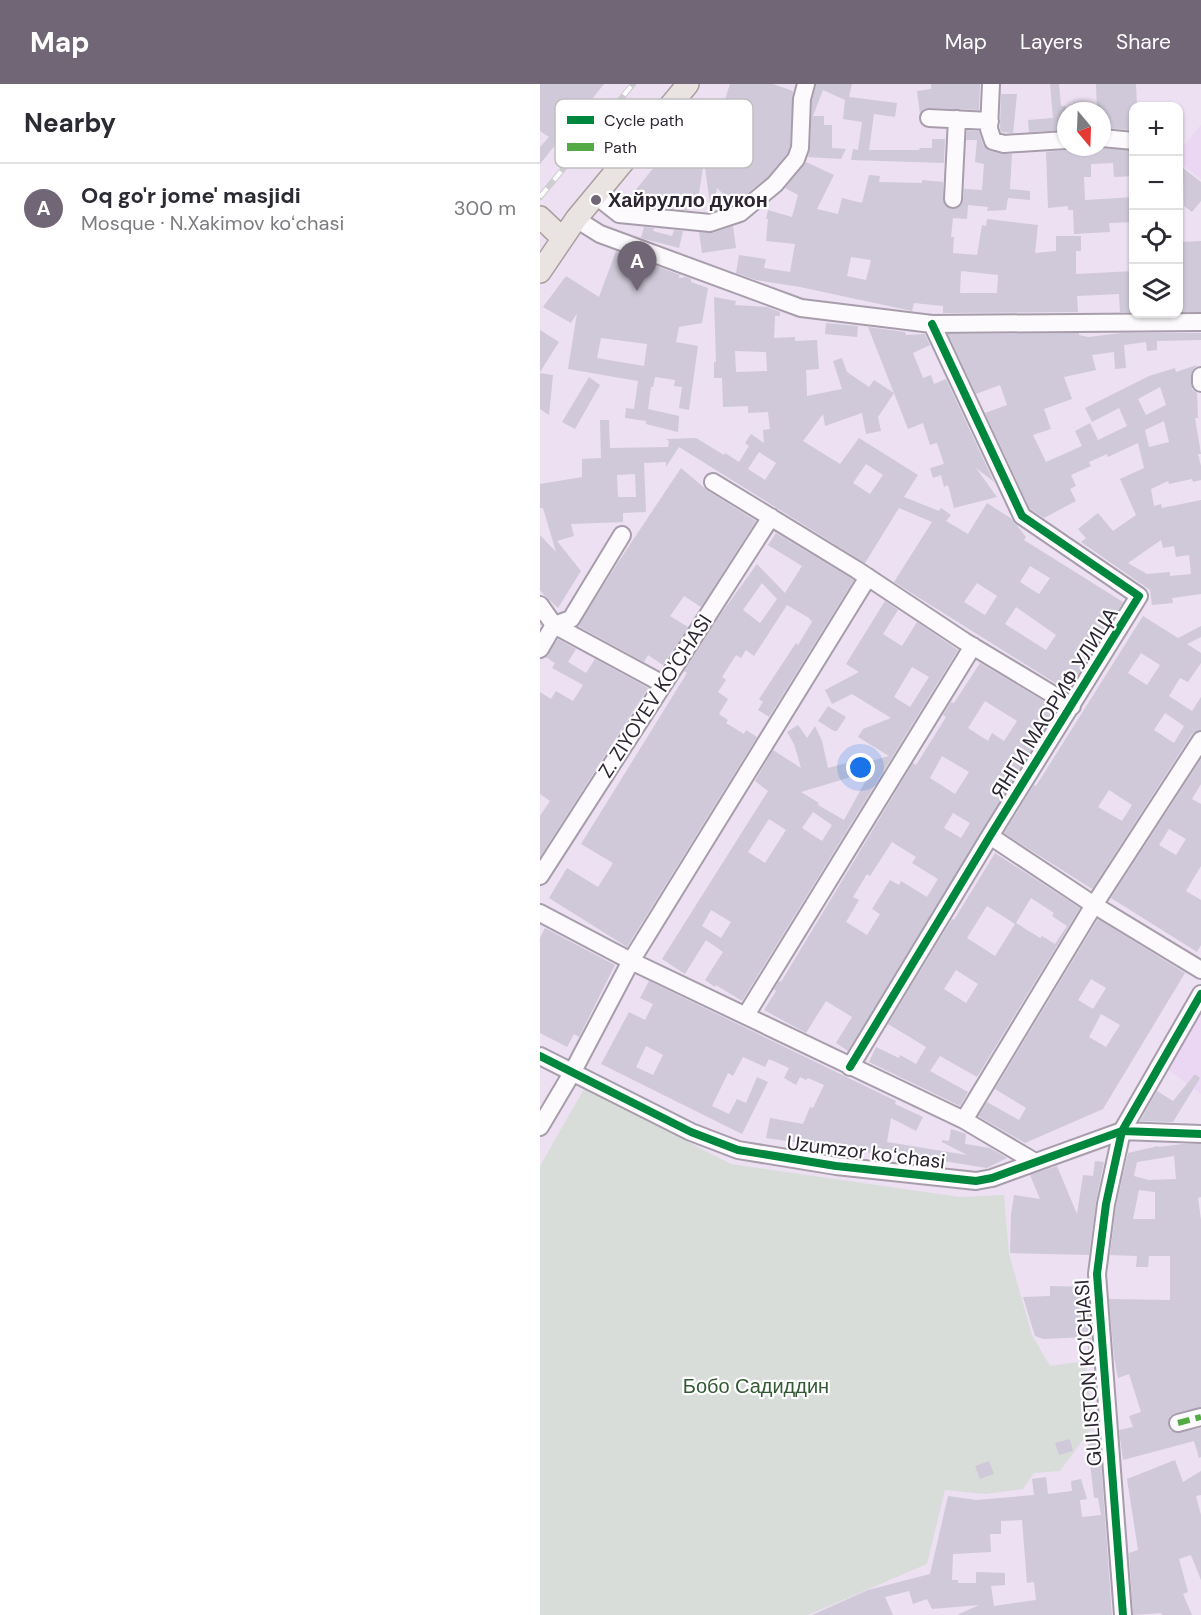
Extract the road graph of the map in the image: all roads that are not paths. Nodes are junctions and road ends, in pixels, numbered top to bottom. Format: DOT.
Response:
graph roads {
  1 [pos="688,84"];
  2 [pos="806,84"];
  3 [pos="991,84"];
  4 [pos="675,99"];
  5 [pos="928,118"];
  6 [pos="957,118"];
  7 [pos="990,121"];
  8 [pos="1111,139"];
  9 [pos="1057,141"];
  10 [pos="1129,141"];
  11 [pos="618,168"];
  12 [pos="595,195"];
  13 [pos="953,199"];
  14 [pos="540,217"];
  15 [pos="576,219"];
  16 [pos="562,238"];
  17 [pos="540,272"];
  18 [pos="1201,322"];
  19 [pos="932,324"];
  20 [pos="1201,376"];
  21 [pos="1201,383"];
  22 [pos="713,482"];
  23 [pos="771,517"];
  24 [pos="622,535"];
  25 [pos="868,577"];
  26 [pos="540,605"];
  27 [pos="554,625"];
  28 [pos="973,646"];
  29 [pos="540,649"];
  30 [pos="663,684"];
  31 [pos="1072,706"];
  32 [pos="1201,740"];
  33 [pos="990,836"];
  34 [pos="540,876"];
  35 [pos="1094,905"];
  36 [pos="540,914"];
  37 [pos="631,961"];
  38 [pos="1201,970"];
  39 [pos="1201,994"];
  40 [pos="746,1015"];
  41 [pos="540,1056"];
  42 [pos="850,1067"];
  43 [pos="572,1072"];
  44 [pos="964,1120"];
  45 [pos="540,1127"];
  46 [pos="1122,1131"];
  47 [pos="1201,1134"];
  48 [pos="1035,1162"];
  49 [pos="1201,1417"];
  50 [pos="1178,1423"];
  51 [pos="1123,1615"];
  1 -- 4 [label="main road"];
  2 -- 12 [label="street"];
  3 -- 7 [label="street"];
  5 -- 6 [label="street"];
  6 -- 7 [label="street"];
  6 -- 13 [label="street"];
  7 -- 9 [label="street"];
  8 -- 10 [label="street"];
  11 -- 12 [label="main road"];
  12 -- 15 [label="main road"];
  14 -- 16 [label="main road"];
  15 -- 16 [label="main road"];
  15 -- 19 [label="street"];
  16 -- 17 [label="main road"];
  18 -- 19 [label="street"];
  19 -- 31 [label="street, ЯНГИ МАОРИФ УЛИЦА"];
  20 -- 21 [label="street"];
  22 -- 23 [label="street"];
  23 -- 25 [label="street"];
  23 -- 30 [label="street, Z. ZIYOYEV KO'CHASI"];
  24 -- 27 [label="street"];
  25 -- 28 [label="street"];
  25 -- 37 [label="street"];
  26 -- 27 [label="street"];
  27 -- 29 [label="street"];
  27 -- 30 [label="street"];
  28 -- 31 [label="street"];
  28 -- 40 [label="street"];
  30 -- 34 [label="street, Z. ZIYOYEV KO'CHASI"];
  31 -- 33 [label="street, ЯНГИ МАОРИФ УЛИЦА"];
  32 -- 35 [label="street"];
  33 -- 35 [label="street"];
  33 -- 42 [label="street, ЯНГИ МАОРИФ УЛИЦА"];
  35 -- 38 [label="street"];
  35 -- 44 [label="street"];
  36 -- 37 [label="street"];
  37 -- 40 [label="street"];
  37 -- 43 [label="street"];
  39 -- 46 [label="street, GULISTON KO'CHASI"];
  40 -- 42 [label="street"];
  41 -- 43 [label="street, Uzumzor koʻchasi"];
  42 -- 44 [label="street"];
  43 -- 45 [label="street"];
  43 -- 48 [label="street, Uzumzor koʻchasi"];
  44 -- 48 [label="street"];
  46 -- 47 [label="street, Uzumzor koʻchasi"];
  46 -- 48 [label="street, Uzumzor koʻchasi"];
  46 -- 51 [label="street, GULISTON KO'CHASI"];
  49 -- 50 [label="street"];
}
